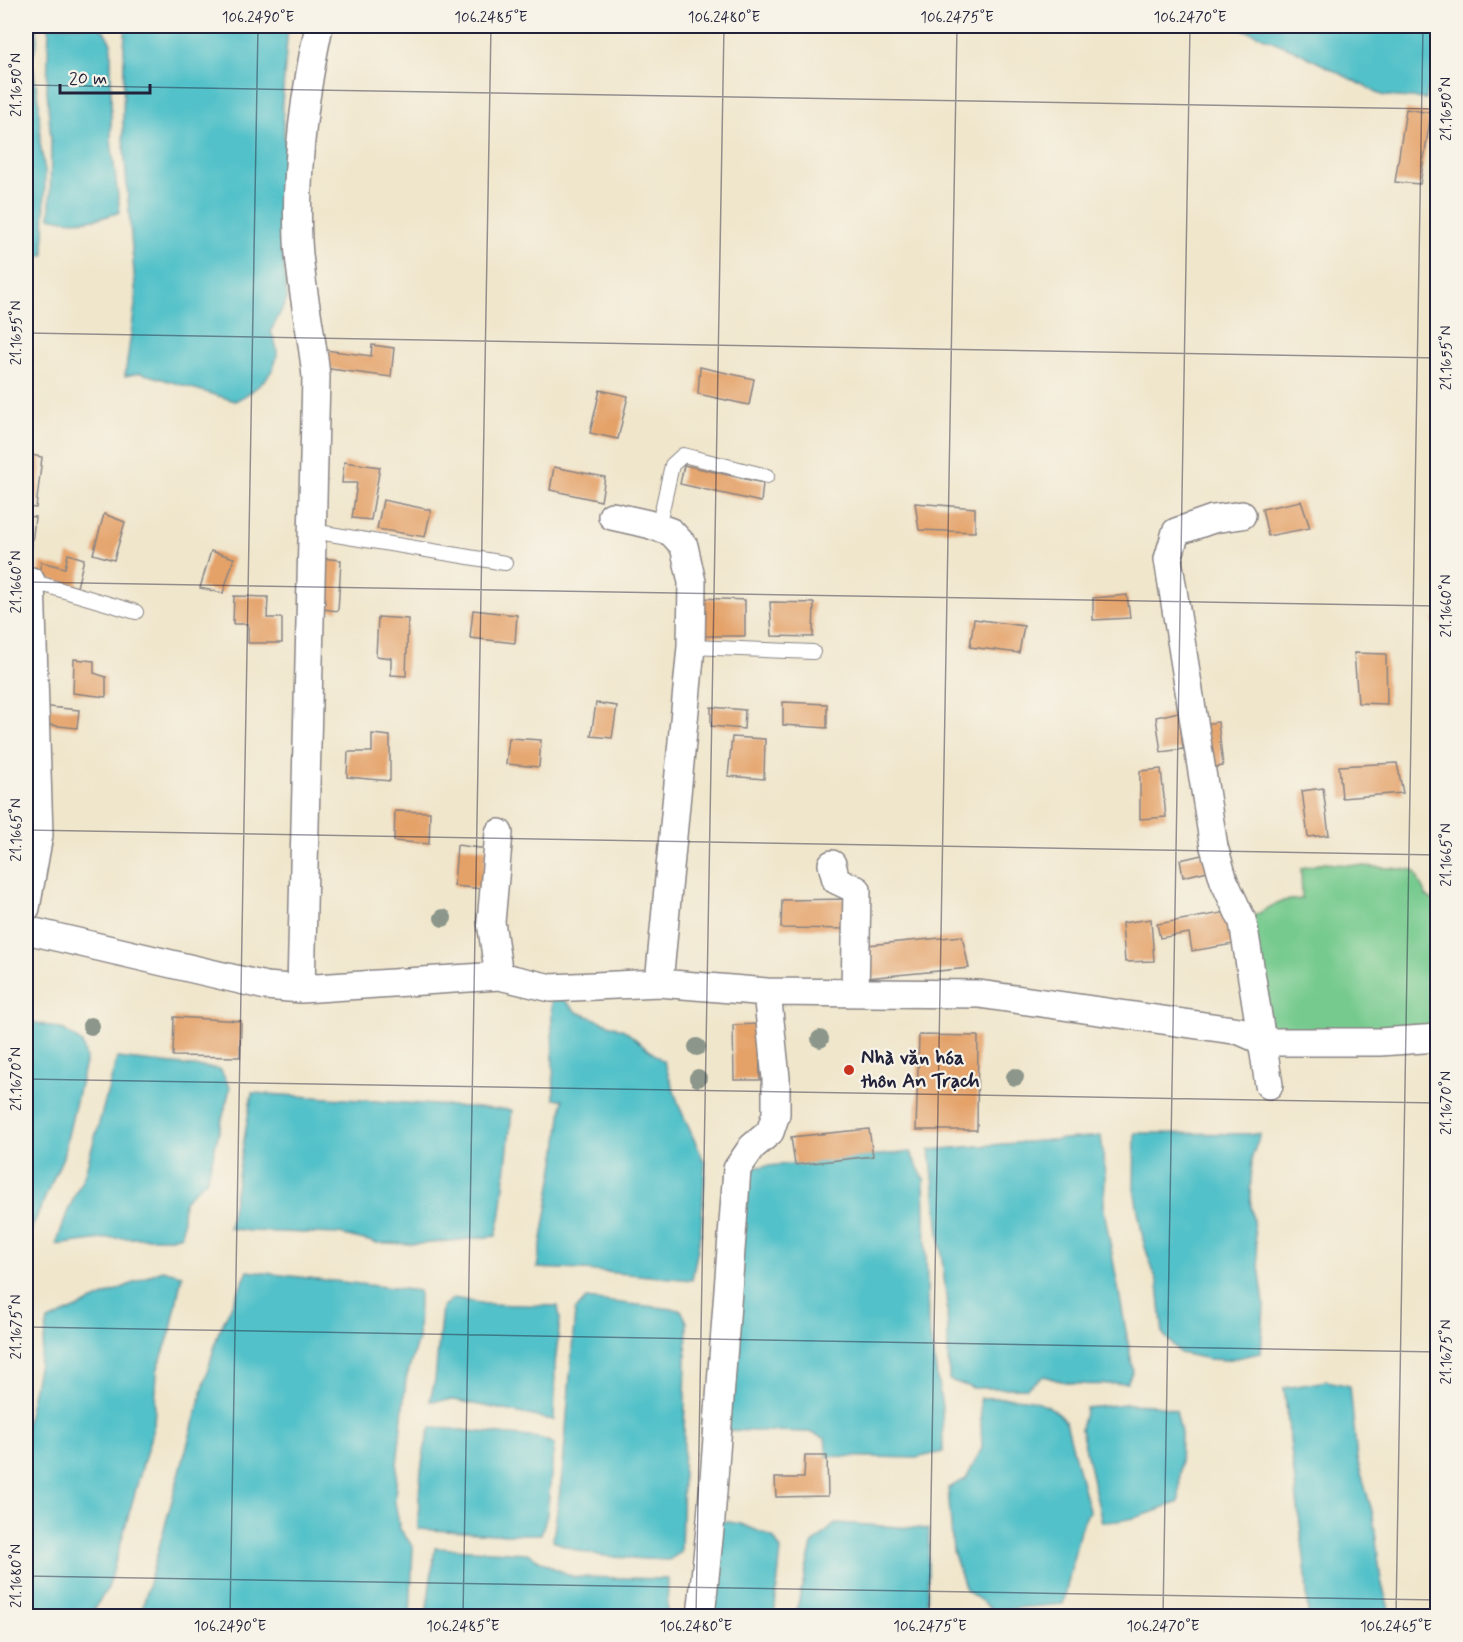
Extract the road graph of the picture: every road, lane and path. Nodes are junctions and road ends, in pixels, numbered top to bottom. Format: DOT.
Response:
graph roads {
  1 [pos="319,26"];
  2 [pos="767,476"];
  3 [pos="1242,515"];
  4 [pos="612,516"];
  5 [pos="658,528"];
  6 [pos="312,531"];
  7 [pos="505,563"];
  8 [pos="28,581"];
  9 [pos="136,612"];
  10 [pos="691,647"];
  11 [pos="813,652"];
  12 [pos="499,833"];
  13 [pos="832,864"];
  14 [pos="26,908"];
  15 [pos="26,930"];
  16 [pos="499,976"];
  17 [pos="659,983"];
  18 [pos="301,989"];
  19 [pos="767,992"];
  20 [pos="855,993"];
  21 [pos="1437,1038"];
  22 [pos="1262,1040"];
  23 [pos="1269,1085"];
  24 [pos="700,1617"];
  1 -- 6 [label="street"];
  2 -- 5 [label="lane"];
  3 -- 22 [label="street"];
  4 -- 5 [label="street"];
  5 -- 10 [label="street"];
  6 -- 7 [label="lane"];
  6 -- 18 [label="street"];
  8 -- 9 [label="lane"];
  8 -- 14 [label="street"];
  10 -- 11 [label="lane"];
  10 -- 17 [label="street"];
  12 -- 16 [label="street"];
  13 -- 20 [label="street"];
  15 -- 18 [label="street"];
  16 -- 17 [label="street"];
  16 -- 18 [label="street"];
  17 -- 19 [label="street"];
  19 -- 20 [label="street"];
  19 -- 24 [label="street"];
  20 -- 22 [label="street"];
  21 -- 22 [label="street"];
  22 -- 23 [label="street"];
}
